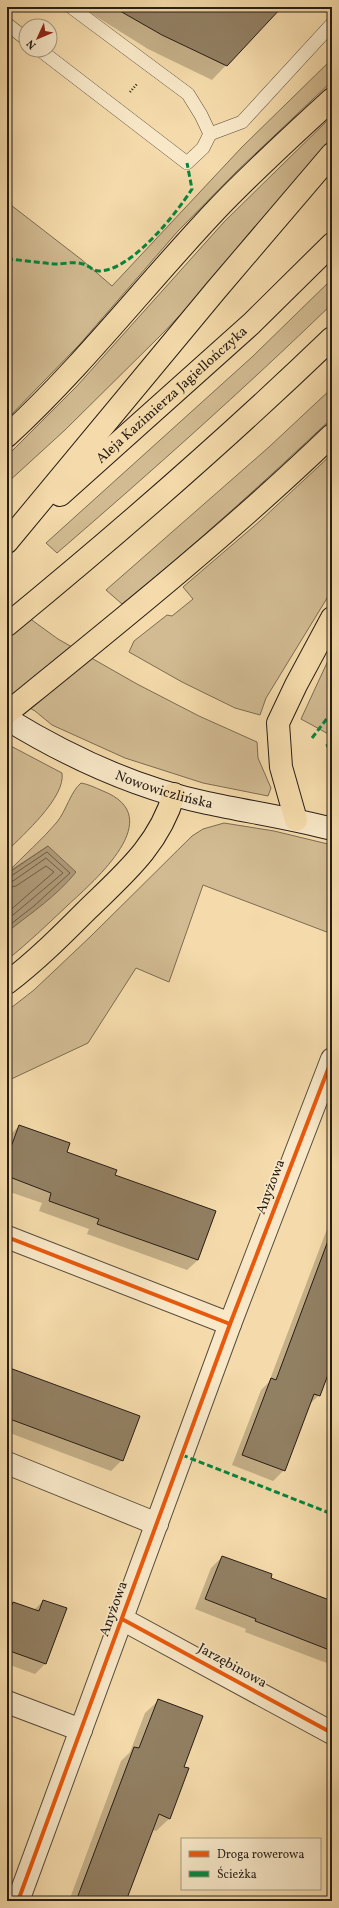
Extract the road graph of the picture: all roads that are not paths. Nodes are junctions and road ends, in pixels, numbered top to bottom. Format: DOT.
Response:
graph roads {
  1 [pos="71,7"];
  2 [pos="7,24"];
  3 [pos="332,24"];
  4 [pos="18,33"];
  5 [pos="50,58"];
  6 [pos="332,99"];
  7 [pos="210,134"];
  8 [pos="332,154"];
  9 [pos="332,244"];
  10 [pos="332,338"];
  11 [pos="332,435"];
  12 [pos="7,436"];
  13 [pos="7,542"];
  14 [pos="332,618"];
  15 [pos="7,625"];
  16 [pos="7,713"];
  17 [pos="7,719"];
  18 [pos="174,794"];
  19 [pos="296,820"];
  20 [pos="332,829"];
  21 [pos="7,983"];
  22 [pos="332,1059"];
  23 [pos="7,1237"];
  24 [pos="230,1324"];
  25 [pos="7,1463"];
  26 [pos="157,1524"];
  27 [pos="122,1619"];
  28 [pos="7,1702"];
  29 [pos="81,1730"];
  30 [pos="332,1733"];
  31 [pos="18,1901"];
  1 -- 7 [label="lane"];
  2 -- 4 [label="lane"];
  3 -- 7 [label="lane"];
  5 -- 7 [label="lane"];
  6 -- 12 [label="highway"];
  8 -- 13 [label="highway"];
  9 -- 13 [label="highway, Aleja Kazimierza Jagiellończyka"];
  10 -- 15 [label="highway"];
  11 -- 16 [label="highway"];
  14 -- 19 [label="highway"];
  17 -- 18 [label="street, Nowowiczlińska"];
  18 -- 19 [label="street, Nowowiczlińska"];
  18 -- 21 [label="highway"];
  19 -- 20 [label="street, Nowowiczlińska"];
  22 -- 24 [label="street, Anyżowa"];
  23 -- 24 [label="street"];
  24 -- 26 [label="street, Anyżowa"];
  25 -- 26 [label="street"];
  26 -- 27 [label="street, Anyżowa"];
  27 -- 29 [label="street, Anyżowa"];
  27 -- 30 [label="street, Jarzębinowa"];
  28 -- 29 [label="street"];
  29 -- 31 [label="street, Anyżowa"];
}
